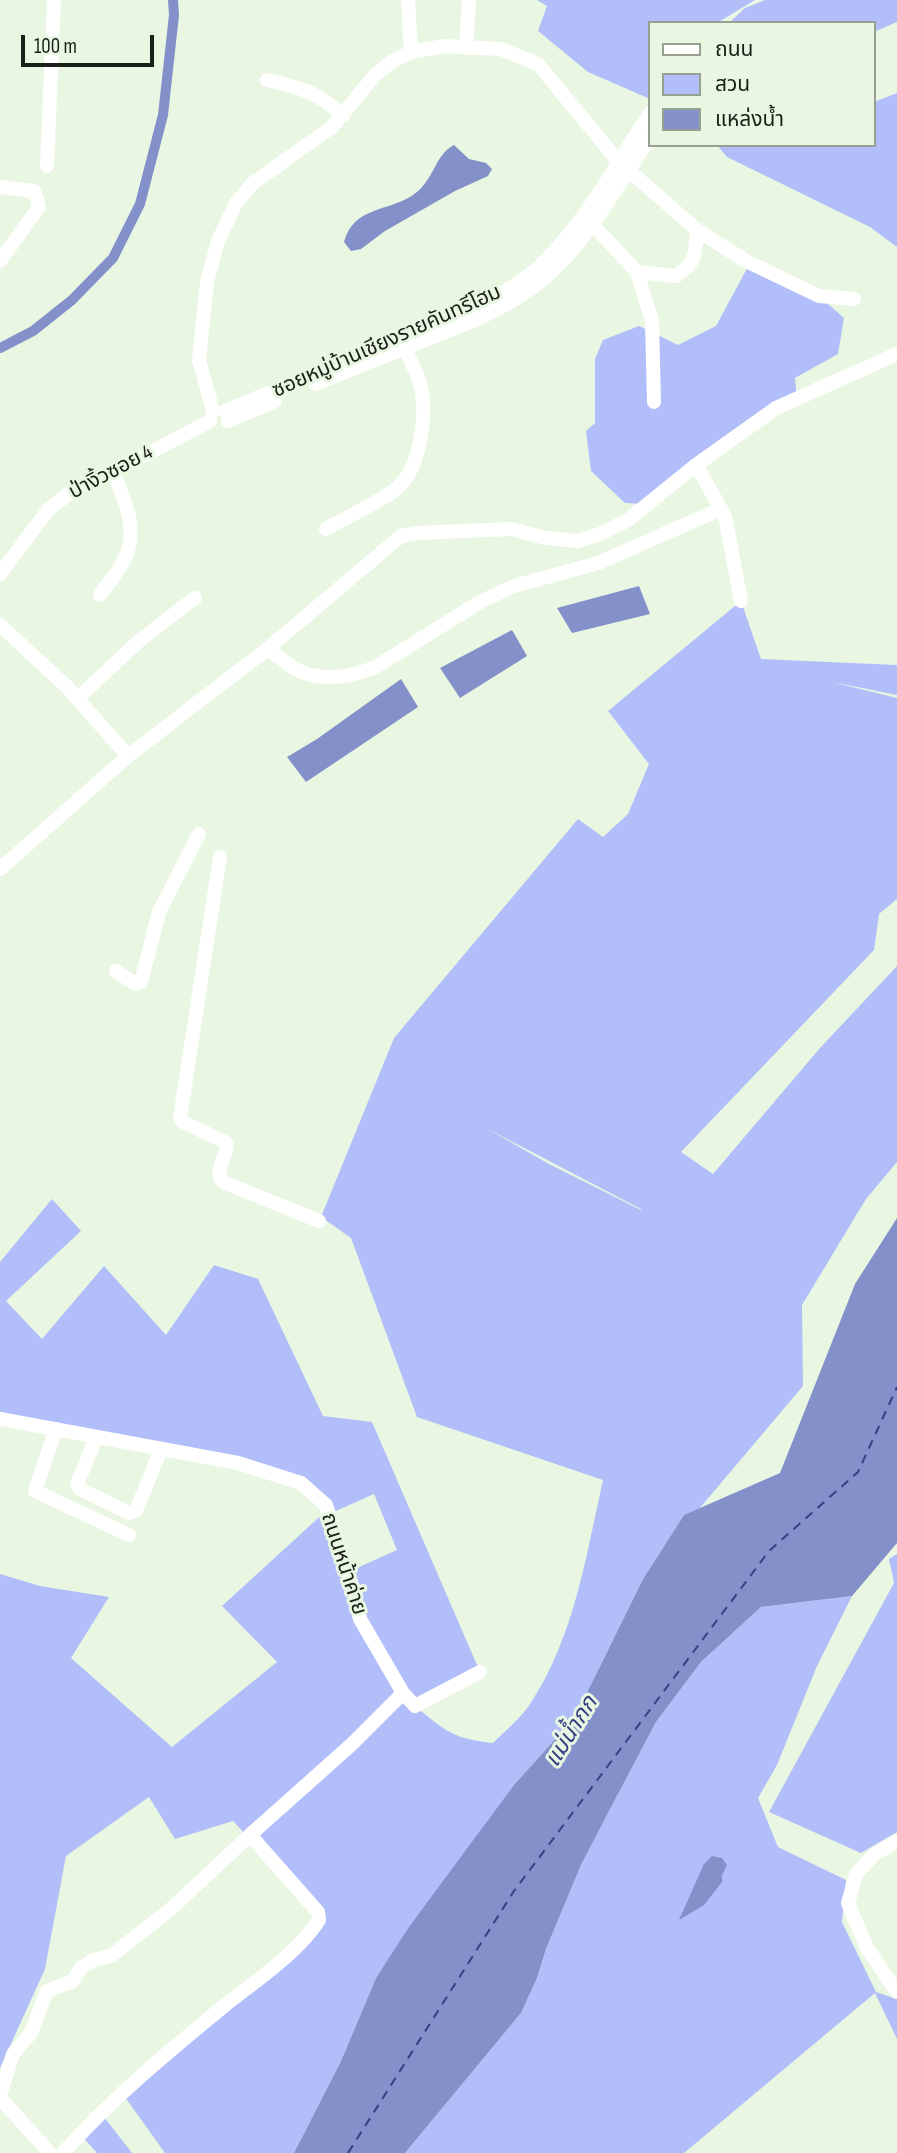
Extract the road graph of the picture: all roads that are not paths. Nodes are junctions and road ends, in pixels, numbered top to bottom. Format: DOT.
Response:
graph roads {
  1 [pos="54,0"];
  2 [pos="408,0"];
  3 [pos="469,0"];
  4 [pos="466,48"];
  5 [pos="411,52"];
  6 [pos="267,80"];
  7 [pos="343,116"];
  8 [pos="648,117"];
  9 [pos="648,140"];
  10 [pos="47,166"];
  11 [pos="623,166"];
  12 [pos="0,187"];
  13 [pos="592,224"];
  14 [pos="697,230"];
  15 [pos="0,261"];
  16 [pos="637,272"];
  17 [pos="854,299"];
  18 [pos="405,348"];
  19 [pos="897,355"];
  20 [pos="654,402"];
  21 [pos="219,416"];
  22 [pos="696,465"];
  23 [pos="113,472"];
  24 [pos="721,509"];
  25 [pos="326,529"];
  26 [pos="0,574"];
  27 [pos="100,595"];
  28 [pos="195,598"];
  29 [pos="741,601"];
  30 [pos="0,625"];
  31 [pos="266,650"];
  32 [pos="78,698"];
  33 [pos="128,756"];
  34 [pos="199,834"];
  35 [pos="220,857"];
  36 [pos="0,869"];
  37 [pos="116,971"];
  38 [pos="319,1221"];
  39 [pos="0,1419"];
  40 [pos="56,1429"];
  41 [pos="96,1438"];
  42 [pos="161,1449"];
  43 [pos="129,1535"];
  44 [pos="480,1672"];
  45 [pos="403,1693"];
  46 [pos="250,1835"];
  47 [pos="897,1841"];
  48 [pos="896,1989"];
  49 [pos="0,2097"];
  50 [pos="50,2153"];
  51 [pos="63,2153"];
  1 -- 10 [label="street"];
  2 -- 5 [label="street"];
  3 -- 4 [label="street"];
  4 -- 5 [label="street"];
  4 -- 11 [label="street"];
  5 -- 7 [label="street"];
  6 -- 7 [label="street"];
  7 -- 21 [label="street"];
  8 -- 11 [label="street, ซอยหมู่บ้านเชียงรายคันทรีโฮม"];
  9 -- 11 [label="street"];
  11 -- 13 [label="street"];
  11 -- 14 [label="street"];
  11 -- 21 [label="street, ซอยหมู่บ้านเชียงรายคันทรีโฮม"];
  12 -- 15 [label="street"];
  13 -- 16 [label="street"];
  13 -- 18 [label="street"];
  14 -- 16 [label="street"];
  14 -- 17 [label="street"];
  16 -- 20 [label="street"];
  18 -- 21 [label="street"];
  18 -- 25 [label="street"];
  19 -- 22 [label="street"];
  21 -- 23 [label="street, ป่างิ้วซอย 4"];
  22 -- 24 [label="street"];
  22 -- 31 [label="street"];
  23 -- 26 [label="street, ป่างิ้วซอย 4"];
  23 -- 27 [label="street"];
  24 -- 29 [label="street"];
  24 -- 31 [label="street"];
  28 -- 32 [label="street"];
  30 -- 32 [label="street"];
  31 -- 33 [label="street"];
  32 -- 33 [label="street"];
  33 -- 36 [label="street"];
  34 -- 37 [label="street"];
  35 -- 38 [label="street"];
  39 -- 40 [label="street, ถนนหน้าค่าย"];
  40 -- 41 [label="street, ถนนหน้าค่าย"];
  40 -- 43 [label="street"];
  41 -- 42 [label="street, ถนนหน้าค่าย"];
  41 -- 42 [label="street"];
  42 -- 45 [label="street, ถนนหน้าค่าย"];
  44 -- 45 [label="street"];
  45 -- 46 [label="street"];
  46 -- 49 [label="street"];
  46 -- 51 [label="street"];
  47 -- 48 [label="street"];
  49 -- 50 [label="street"];
}
